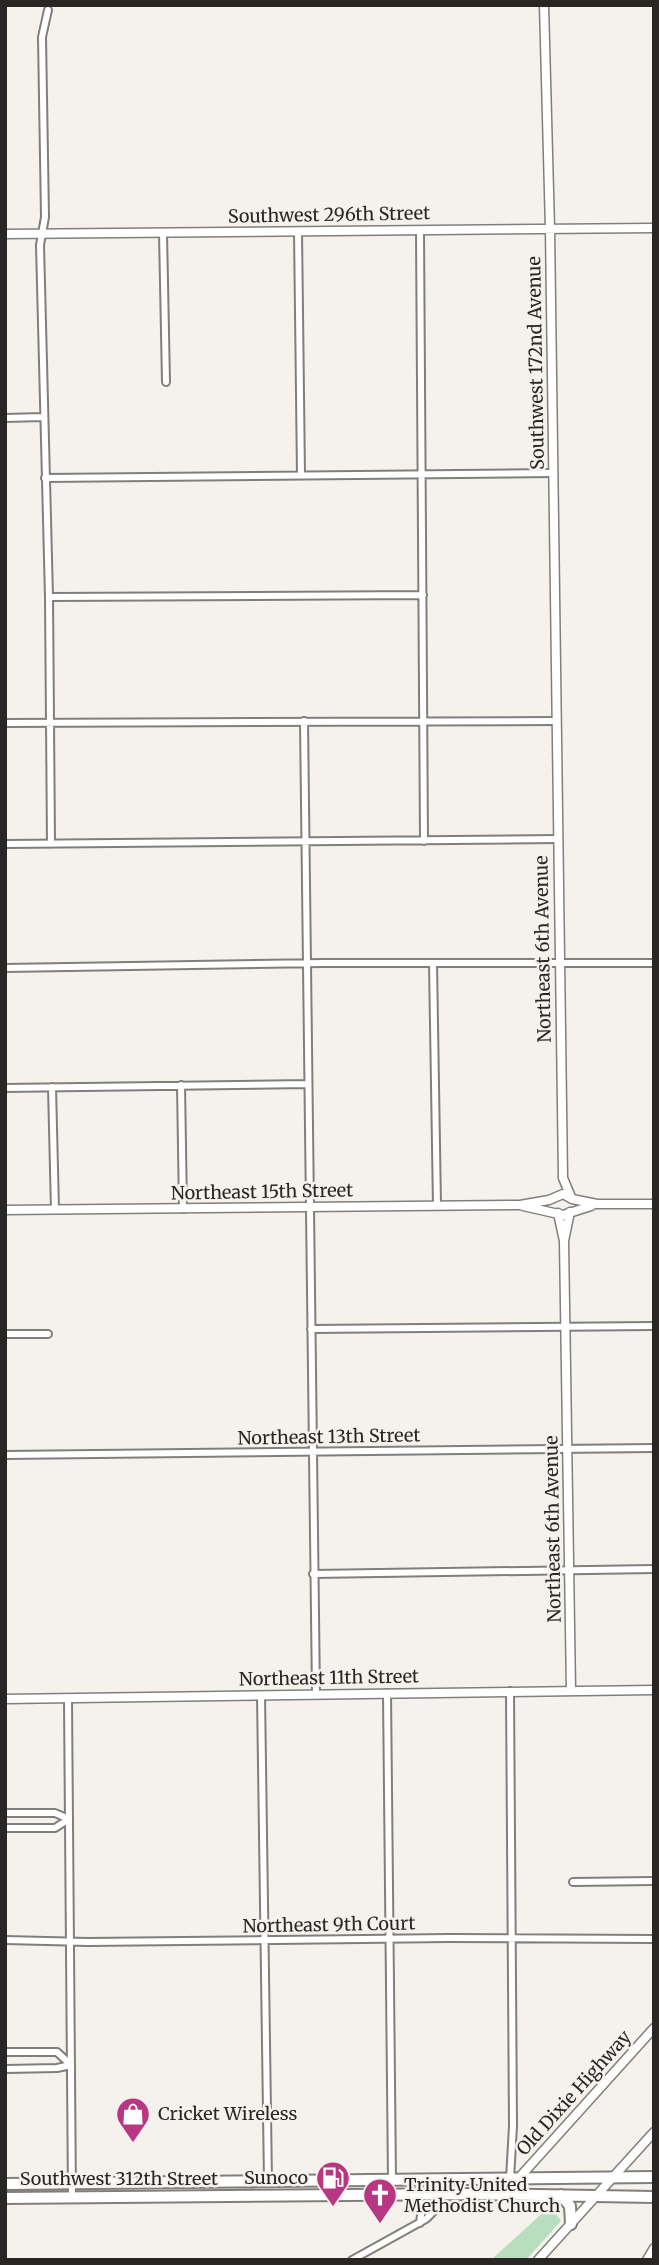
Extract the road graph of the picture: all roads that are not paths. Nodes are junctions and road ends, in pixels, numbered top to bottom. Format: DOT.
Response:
graph roads {
  1 [pos="544,5"];
  2 [pos="48,10"];
  3 [pos="654,228"];
  4 [pos="550,229"];
  5 [pos="420,230"];
  6 [pos="298,231"];
  7 [pos="42,233"];
  8 [pos="163,233"];
  9 [pos="5,234"];
  10 [pos="166,382"];
  11 [pos="43,417"];
  12 [pos="5,418"];
  13 [pos="553,473"];
  14 [pos="423,474"];
  15 [pos="301,475"];
  16 [pos="45,478"];
  17 [pos="423,595"];
  18 [pos="49,597"];
  19 [pos="304,721"];
  20 [pos="424,721"];
  21 [pos="556,721"];
  22 [pos="5,723"];
  23 [pos="49,723"];
  24 [pos="558,839"];
  25 [pos="424,841"];
  26 [pos="304,842"];
  27 [pos="5,844"];
  28 [pos="51,844"];
  29 [pos="306,963"];
  30 [pos="433,963"];
  31 [pos="558,963"];
  32 [pos="654,963"];
  33 [pos="5,968"];
  34 [pos="308,1084"];
  35 [pos="181,1085"];
  36 [pos="52,1087"];
  37 [pos="5,1088"];
  38 [pos="563,1178"];
  39 [pos="556,1197"];
  40 [pos="571,1198"];
  41 [pos="597,1204"];
  42 [pos="654,1204"];
  43 [pos="520,1205"];
  44 [pos="437,1206"];
  45 [pos="310,1208"];
  46 [pos="183,1209"];
  47 [pos="5,1210"];
  48 [pos="55,1210"];
  49 [pos="570,1212"];
  50 [pos="557,1213"];
  51 [pos="564,1241"];
  52 [pos="654,1326"];
  53 [pos="565,1327"];
  54 [pos="311,1329"];
  55 [pos="5,1334"];
  56 [pos="48,1334"];
  57 [pos="654,1448"];
  58 [pos="567,1449"];
  59 [pos="313,1451"];
  60 [pos="5,1455"];
  61 [pos="654,1569"];
  62 [pos="570,1570"];
  63 [pos="313,1574"];
  64 [pos="654,1690"];
  65 [pos="510,1691"];
  66 [pos="571,1691"];
  67 [pos="387,1693"];
  68 [pos="261,1695"];
  69 [pos="316,1695"];
  70 [pos="5,1699"];
  71 [pos="68,1699"];
  72 [pos="5,1813"];
  73 [pos="69,1819"];
  74 [pos="5,1829"];
  75 [pos="654,1881"];
  76 [pos="573,1882"];
  77 [pos="390,1938"];
  78 [pos="511,1938"];
  79 [pos="654,1939"];
  80 [pos="5,1940"];
  81 [pos="70,1941"];
  82 [pos="264,1941"];
  83 [pos="654,2028"];
  84 [pos="5,2052"];
  85 [pos="71,2065"];
  86 [pos="5,2069"];
  87 [pos="654,2132"];
  88 [pos="614,2177"];
  89 [pos="654,2177"];
  90 [pos="514,2179"];
  91 [pos="392,2180"];
  92 [pos="268,2182"];
  93 [pos="72,2183"];
  94 [pos="5,2184"];
  95 [pos="410,2194"];
  96 [pos="440,2194"];
  97 [pos="504,2194"];
  98 [pos="561,2195"];
  99 [pos="598,2195"];
  100 [pos="72,2197"];
  101 [pos="654,2197"];
  102 [pos="5,2198"];
  103 [pos="420,2223"];
  104 [pos="571,2224"];
  105 [pos="654,2248"];
  106 [pos="352,2260"];
  107 [pos="538,2260"];
  108 [pos="647,2260"];
  1 -- 4 [label="street, Southwest 172nd Avenue"];
  2 -- 7 [label="street"];
  3 -- 4 [label="street, Southwest 296th Street"];
  4 -- 5 [label="street, Southwest 296th Street"];
  4 -- 13 [label="street, Southwest 172nd Avenue"];
  5 -- 6 [label="street, Southwest 296th Street"];
  5 -- 14 [label="street"];
  6 -- 8 [label="street, Southwest 296th Street"];
  6 -- 15 [label="street"];
  7 -- 8 [label="street, Southwest 296th Street"];
  7 -- 9 [label="street, Southwest 296th Street"];
  7 -- 11 [label="street"];
  8 -- 10 [label="street"];
  11 -- 12 [label="street"];
  11 -- 16 [label="street"];
  13 -- 14 [label="street"];
  13 -- 21 [label="street, Southwest 172nd Avenue"];
  14 -- 15 [label="street"];
  14 -- 17 [label="street"];
  15 -- 16 [label="street"];
  16 -- 18 [label="street"];
  17 -- 18 [label="street"];
  17 -- 20 [label="street"];
  18 -- 23 [label="street"];
  19 -- 20 [label="street"];
  19 -- 23 [label="street"];
  19 -- 26 [label="street"];
  20 -- 21 [label="street"];
  20 -- 25 [label="street"];
  21 -- 24 [label="street, Northeast 6th Avenue"];
  22 -- 23 [label="street"];
  23 -- 28 [label="street"];
  24 -- 25 [label="street"];
  24 -- 31 [label="street, Northeast 6th Avenue"];
  25 -- 26 [label="street"];
  26 -- 28 [label="street"];
  26 -- 29 [label="street"];
  27 -- 28 [label="street"];
  29 -- 30 [label="street"];
  29 -- 33 [label="street"];
  29 -- 34 [label="street"];
  30 -- 31 [label="street"];
  30 -- 44 [label="street"];
  31 -- 32 [label="street"];
  31 -- 38 [label="street, Northeast 6th Avenue"];
  34 -- 35 [label="street"];
  34 -- 45 [label="street"];
  35 -- 36 [label="street"];
  35 -- 46 [label="street"];
  36 -- 37 [label="street"];
  36 -- 48 [label="street"];
  38 -- 39 [label="street, Northeast 6th Avenue"];
  38 -- 40 [label="street, Northeast 6th Avenue"];
  39 -- 40 [label="street"];
  39 -- 43 [label="street, Northeast 15th Street"];
  39 -- 50 [label="street"];
  40 -- 41 [label="street"];
  40 -- 49 [label="street"];
  41 -- 42 [label="street"];
  41 -- 49 [label="street"];
  43 -- 44 [label="street, Northeast 15th Street"];
  43 -- 50 [label="street, Northeast 15th Street"];
  44 -- 45 [label="street, Northeast 15th Street"];
  45 -- 46 [label="street, Northeast 15th Street"];
  45 -- 54 [label="street"];
  46 -- 48 [label="street, Northeast 15th Street"];
  47 -- 48 [label="street, Northeast 15th Street"];
  49 -- 50 [label="street"];
  49 -- 51 [label="street, Northeast 6th Avenue"];
  50 -- 51 [label="street, Northeast 6th Avenue"];
  51 -- 53 [label="street, Northeast 6th Avenue"];
  52 -- 53 [label="street"];
  53 -- 54 [label="street"];
  53 -- 58 [label="street, Northeast 6th Avenue"];
  54 -- 59 [label="street"];
  55 -- 56 [label="street"];
  57 -- 58 [label="street, Northeast 13th Street"];
  58 -- 59 [label="street, Northeast 13th Street"];
  58 -- 62 [label="street, Northeast 6th Avenue"];
  59 -- 60 [label="street, Northeast 13th Street"];
  59 -- 63 [label="street"];
  61 -- 62 [label="street"];
  62 -- 63 [label="street"];
  62 -- 66 [label="street, Northeast 6th Avenue"];
  63 -- 69 [label="street"];
  64 -- 66 [label="street, Northeast 11th Street"];
  65 -- 66 [label="street, Northeast 11th Street"];
  65 -- 67 [label="street, Northeast 11th Street"];
  65 -- 78 [label="street"];
  67 -- 69 [label="street, Northeast 11th Street"];
  67 -- 77 [label="street"];
  68 -- 69 [label="street, Northeast 11th Street"];
  68 -- 71 [label="street, Northeast 11th Street"];
  68 -- 82 [label="street"];
  70 -- 71 [label="street, Northeast 11th Street"];
  71 -- 73 [label="street"];
  72 -- 73 [label="street"];
  73 -- 74 [label="street"];
  73 -- 81 [label="street"];
  75 -- 76 [label="street"];
  77 -- 78 [label="street, Northeast 9th Court"];
  77 -- 82 [label="street, Northeast 9th Court"];
  77 -- 91 [label="street"];
  78 -- 79 [label="street, Northeast 9th Court"];
  78 -- 90 [label="street"];
  80 -- 81 [label="street, Northeast 9th Court"];
  81 -- 82 [label="street, Northeast 9th Court"];
  81 -- 85 [label="street"];
  82 -- 92 [label="street"];
  83 -- 90 [label="street, Old Dixie Highway"];
  84 -- 85 [label="street"];
  85 -- 86 [label="street"];
  85 -- 93 [label="street"];
  87 -- 88 [label="street"];
  88 -- 89 [label="highway, Southwest 312th Street"];
  88 -- 90 [label="highway, Southwest 312th Street"];
  88 -- 99 [label="street"];
  90 -- 91 [label="highway, Southwest 312th Street"];
  90 -- 97 [label="highway"];
  91 -- 92 [label="highway, Southwest 312th Street"];
  92 -- 93 [label="highway, Southwest 312th Street"];
  93 -- 94 [label="highway, Southwest 312th Street"];
  93 -- 100 [label="street"];
  95 -- 96 [label="highway, Southwest 312th Street"];
  95 -- 100 [label="highway, Southwest 312th Street"];
  95 -- 103 [label="street"];
  96 -- 97 [label="highway, Southwest 312th Street"];
  96 -- 103 [label="street"];
  97 -- 98 [label="highway, Southwest 312th Street"];
  98 -- 99 [label="highway, Southwest 312th Street"];
  98 -- 104 [label="highway"];
  99 -- 101 [label="highway, Southwest 312th Street"];
  99 -- 104 [label="street"];
  100 -- 102 [label="highway, Southwest 312th Street"];
  103 -- 106 [label="street"];
  104 -- 107 [label="street"];
  105 -- 108 [label="street"];
}
